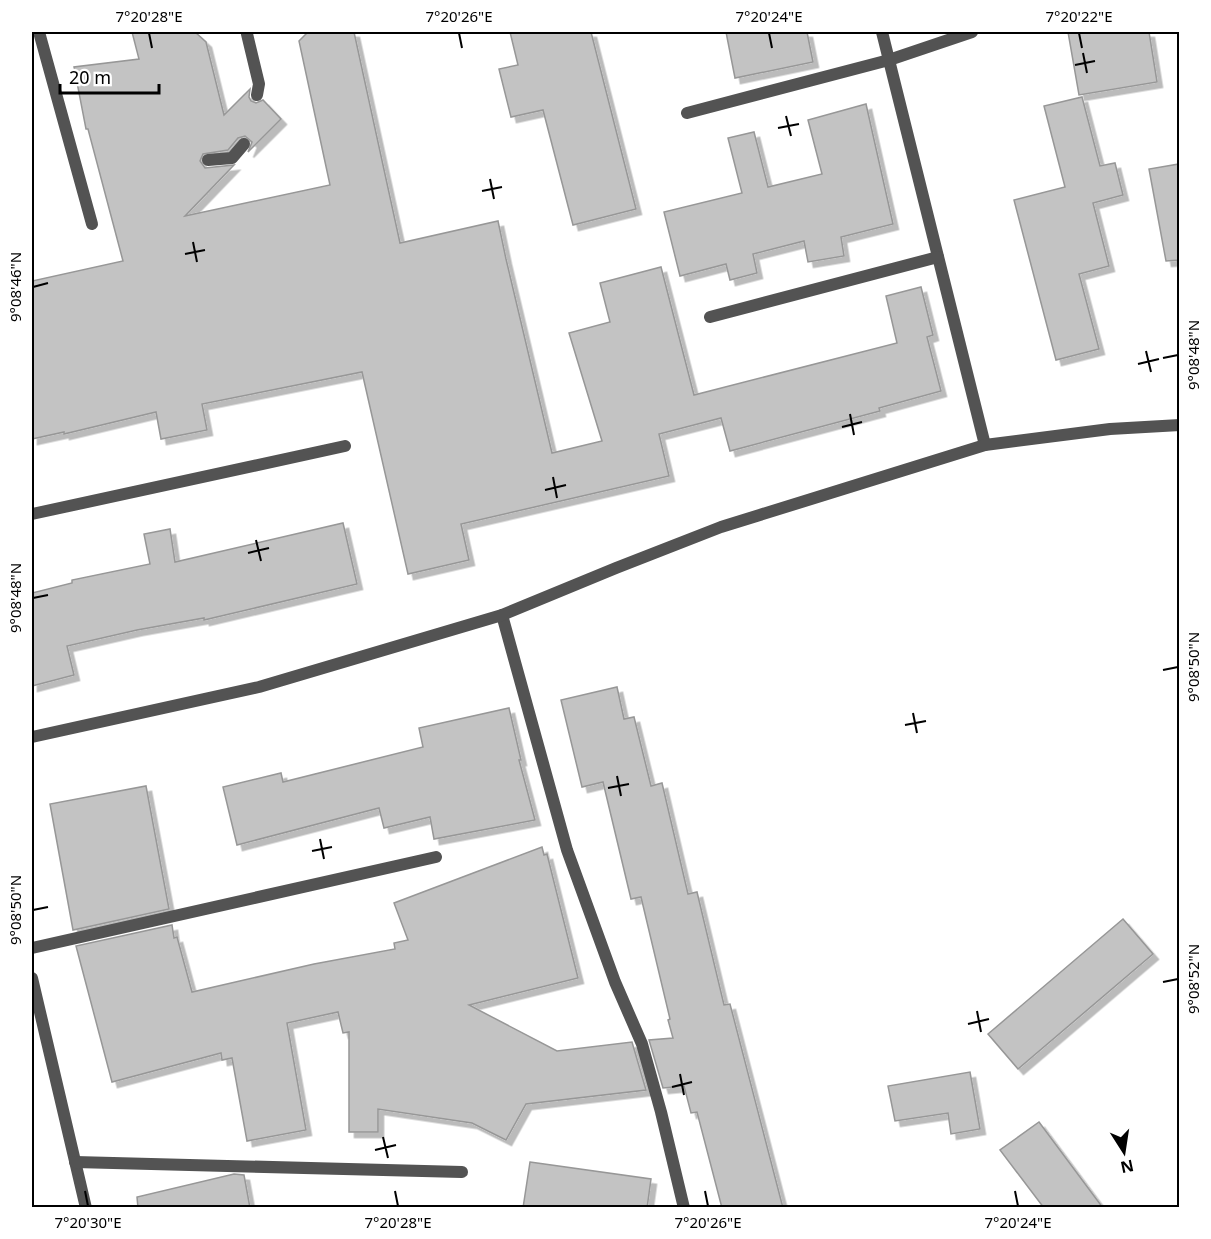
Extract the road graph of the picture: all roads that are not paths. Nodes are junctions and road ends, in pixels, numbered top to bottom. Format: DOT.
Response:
graph roads {
  1 [pos="39,32"];
  2 [pos="882,32"];
  3 [pos="972,32"];
  4 [pos="247,34"];
  5 [pos="889,60"];
  6 [pos="257,94"];
  7 [pos="687,113"];
  8 [pos="244,144"];
  9 [pos="208,160"];
  10 [pos="92,224"];
  11 [pos="938,257"];
  12 [pos="710,317"];
  13 [pos="1179,425"];
  14 [pos="985,445"];
  15 [pos="345,446"];
  16 [pos="32,514"];
  17 [pos="502,615"];
  18 [pos="32,737"];
  19 [pos="436,857"];
  20 [pos="32,948"];
  21 [pos="32,978"];
  22 [pos="75,1162"];
  23 [pos="462,1172"];
  24 [pos="86,1208"];
  25 [pos="684,1208"];
  1 -- 10 [label="street"];
  2 -- 5 [label="street"];
  3 -- 5 [label="street"];
  4 -- 6 [label="street"];
  5 -- 7 [label="street"];
  5 -- 11 [label="street"];
  8 -- 9 [label="street"];
  11 -- 12 [label="street"];
  11 -- 14 [label="street"];
  13 -- 14 [label="street"];
  14 -- 17 [label="street"];
  15 -- 16 [label="street"];
  17 -- 18 [label="street"];
  17 -- 25 [label="street"];
  19 -- 20 [label="street"];
  21 -- 22 [label="street"];
  22 -- 23 [label="street"];
  22 -- 24 [label="street"];
}
